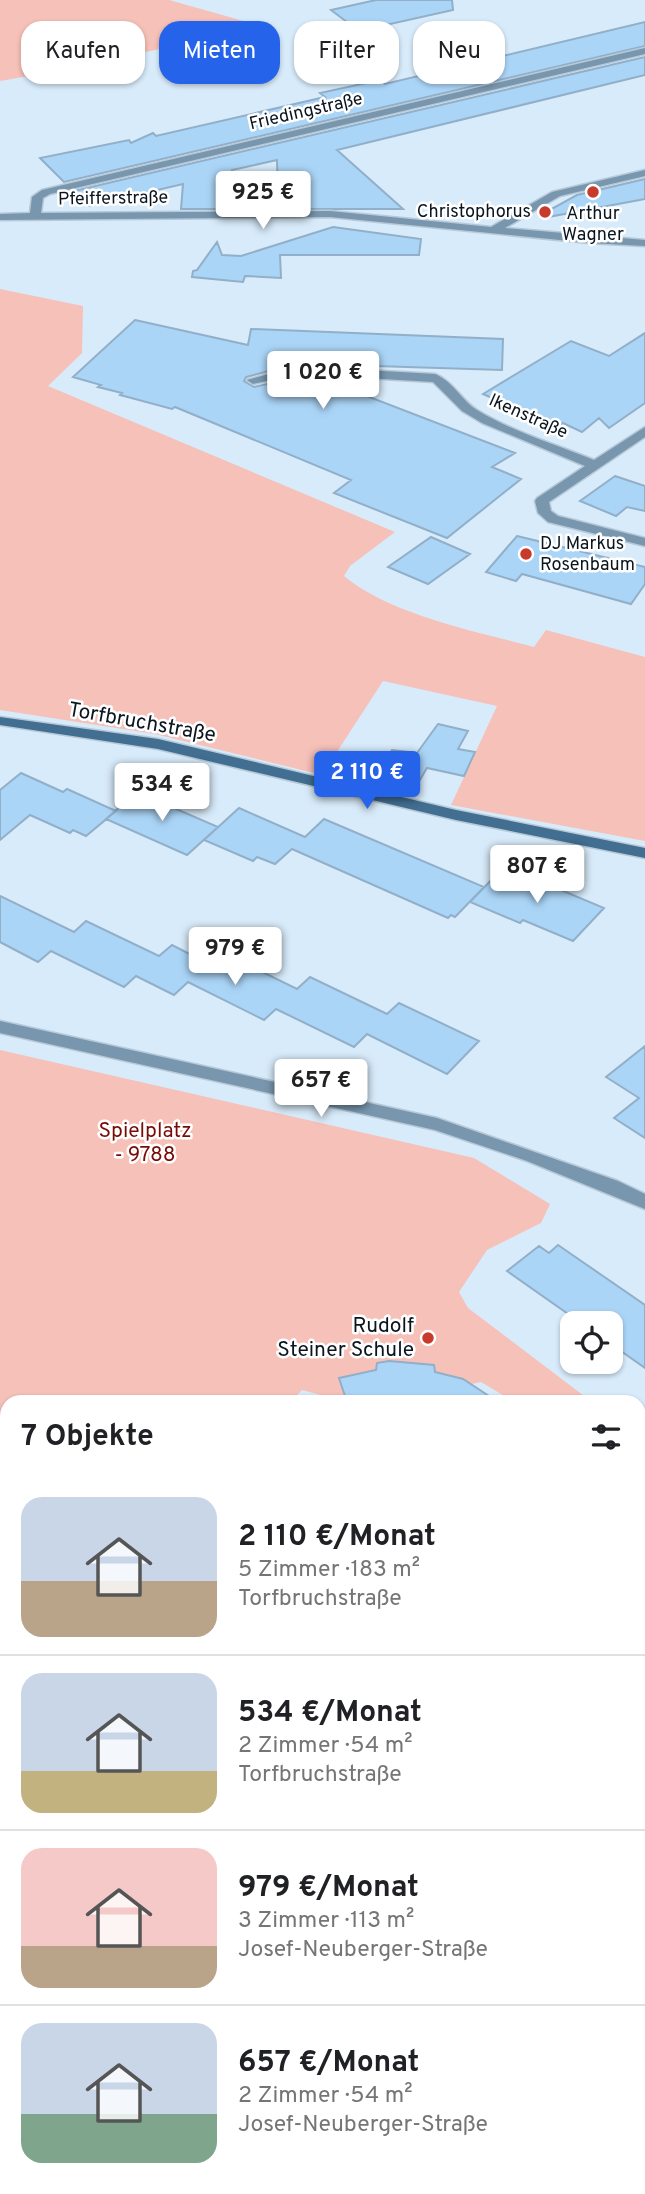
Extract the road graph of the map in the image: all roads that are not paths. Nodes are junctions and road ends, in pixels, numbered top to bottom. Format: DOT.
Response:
graph roads {
  1 [pos="645,51"];
  2 [pos="645,173"];
  3 [pos="0,217"];
  4 [pos="35,217"];
  5 [pos="492,231"];
  6 [pos="645,243"];
  7 [pos="253,380"];
  8 [pos="645,430"];
  9 [pos="593,464"];
  10 [pos="645,541"];
  11 [pos="0,721"];
  12 [pos="645,853"];
  13 [pos="0,1027"];
  14 [pos="645,1202"];
  1 -- 4 [label="street, Friedingstraße"];
  2 -- 5 [label="street"];
  3 -- 4 [label="street, Pfeifferstraße"];
  4 -- 5 [label="street, Pfeifferstraße"];
  5 -- 6 [label="street, Pfeifferstraße"];
  7 -- 9 [label="street, Ikenstraße"];
  8 -- 9 [label="street"];
  9 -- 10 [label="street"];
  11 -- 12 [label="main road, Torfbruchstraße"];
  13 -- 14 [label="street"];
}
